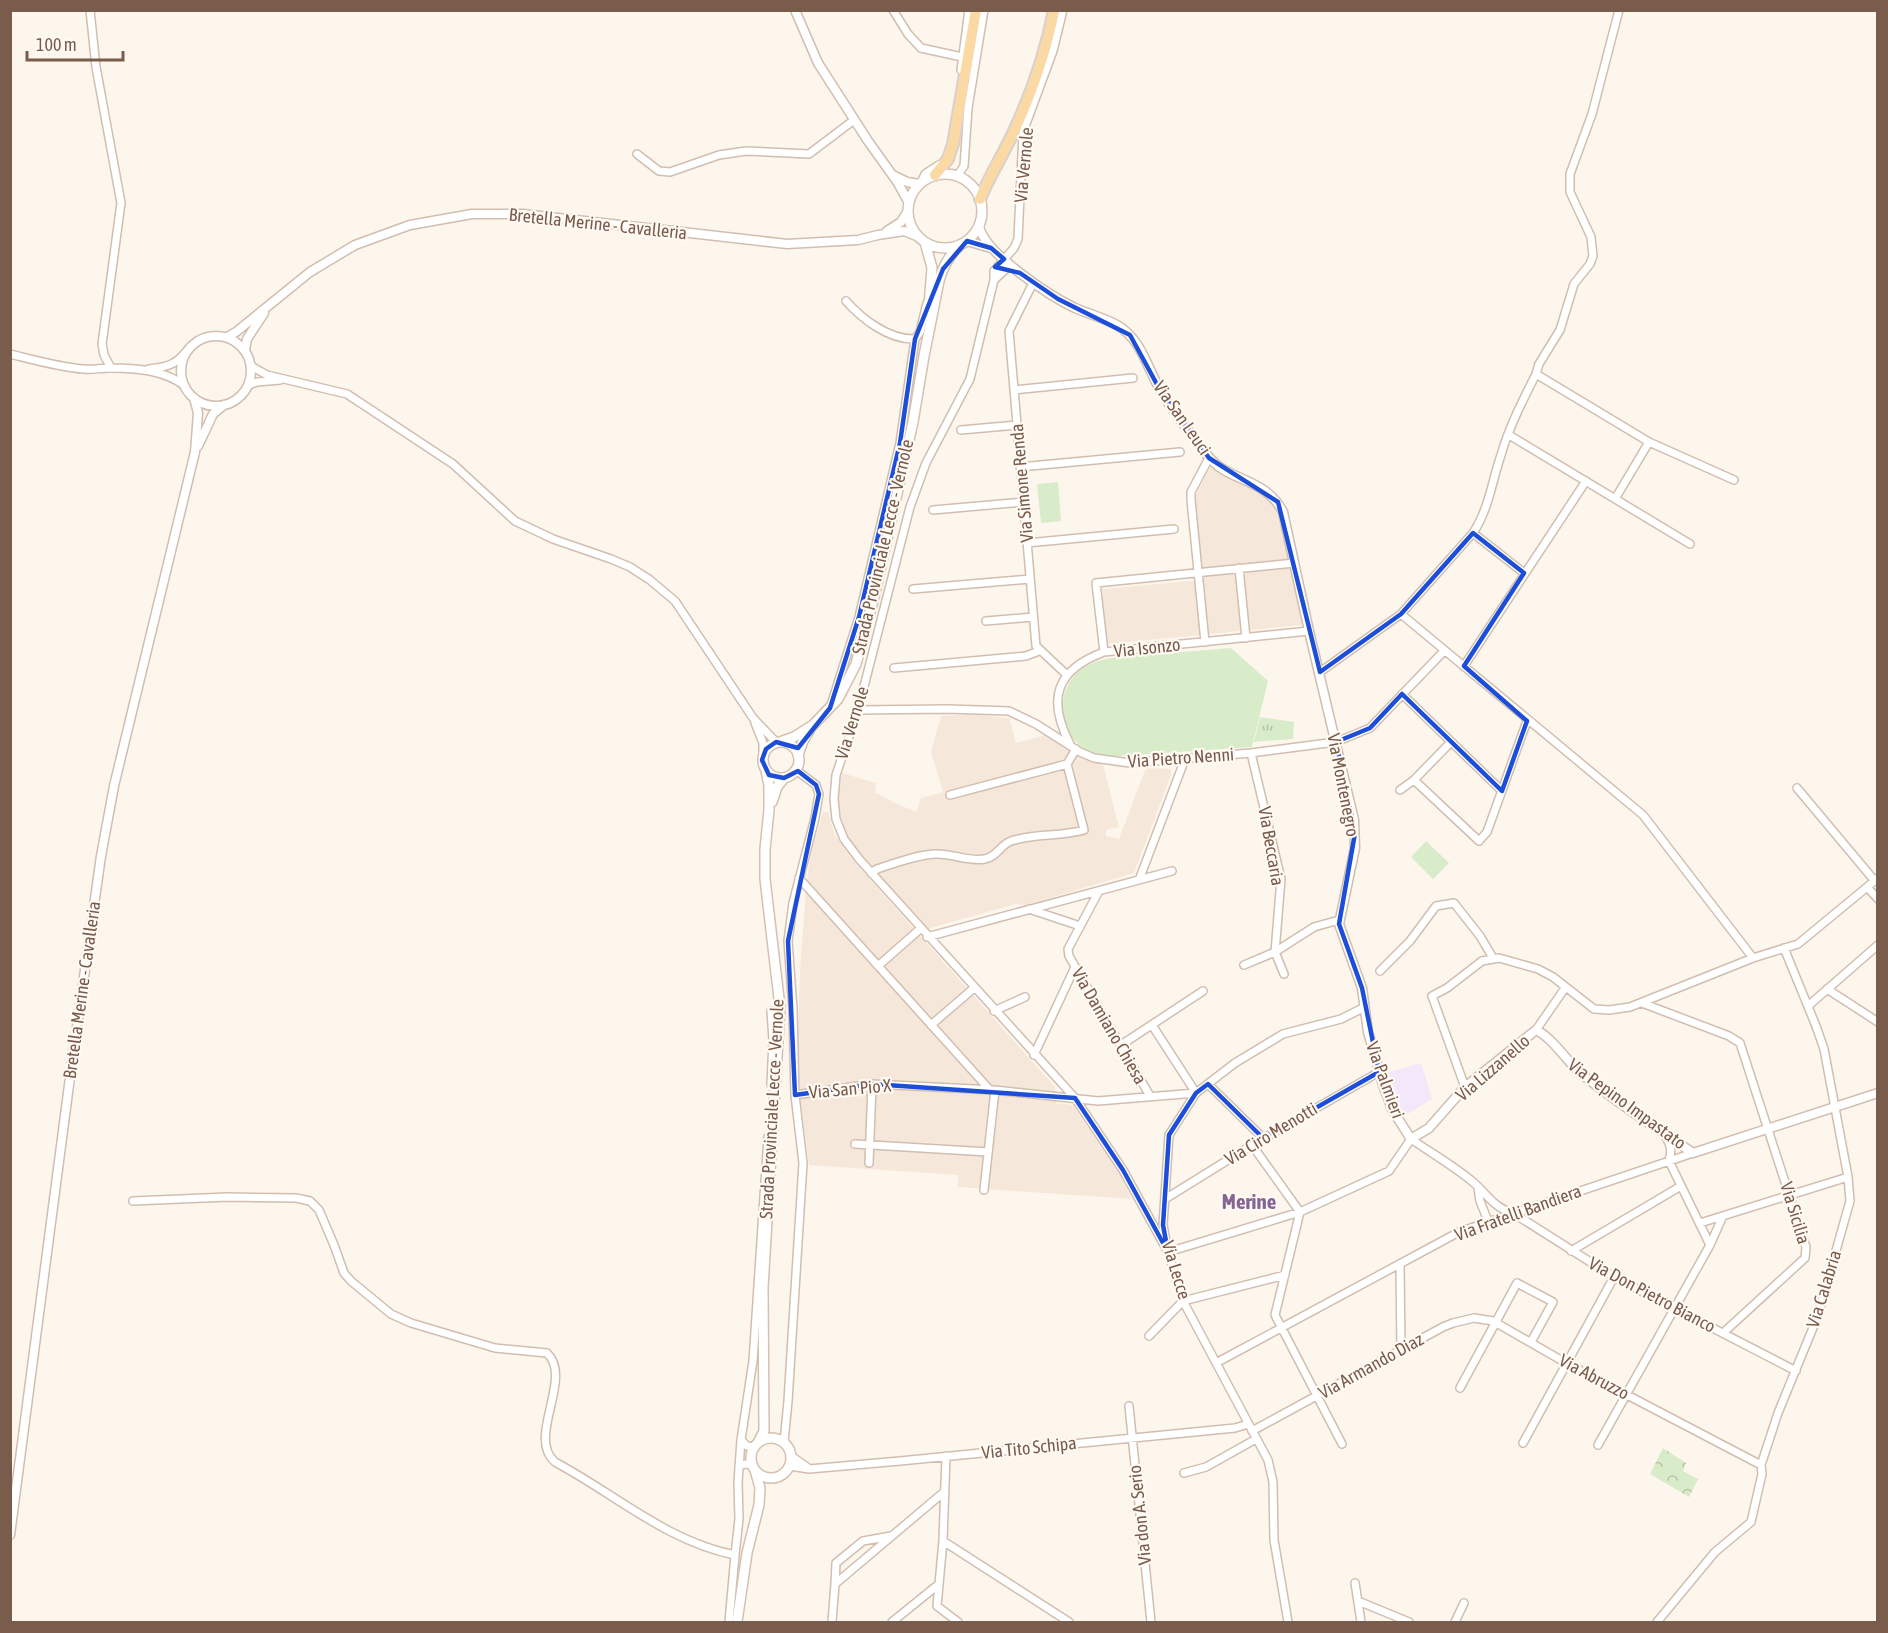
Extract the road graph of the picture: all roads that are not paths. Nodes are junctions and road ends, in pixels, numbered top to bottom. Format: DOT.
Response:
graph roads {
  1 [pos="90,10"];
  2 [pos="795,10"];
  3 [pos="893,10"];
  4 [pos="969,10"];
  5 [pos="976,10"];
  6 [pos="984,10"];
  7 [pos="1054,10"];
  8 [pos="1063,10"];
  9 [pos="1619,10"];
  10 [pos="962,57"];
  11 [pos="854,120"];
  12 [pos="637,154"];
  13 [pos="890,172"];
  14 [pos="935,175"];
  15 [pos="957,176"];
  16 [pos="920,184"];
  17 [pos="980,199"];
  18 [pos="909,207"];
  19 [pos="979,226"];
  20 [pos="878,235"];
  21 [pos="922,239"];
  22 [pos="964,243"];
  23 [pos="991,248"];
  24 [pos="1005,260"];
  25 [pos="1002,273"];
  26 [pos="1020,273"];
  27 [pos="994,280"];
  28 [pos="1034,283"];
  29 [pos="930,298"];
  30 [pos="846,301"];
  31 [pos="268,305"];
  32 [pos="227,337"];
  33 [pos="915,339"];
  34 [pos="905,340"];
  35 [pos="245,350"];
  36 [pos="185,353"];
  37 [pos="10,354"];
  38 [pos="912,356"];
  39 [pos="924,356"];
  40 [pos="251,366"];
  41 [pos="111,368"];
  42 [pos="143,370"];
  43 [pos="1536,374"];
  44 [pos="1133,378"];
  45 [pos="286,380"];
  46 [pos="249,385"];
  47 [pos="185,386"];
  48 [pos="1014,390"];
  49 [pos="194,398"];
  50 [pos="224,405"];
  51 [pos="1017,425"];
  52 [pos="961,430"];
  53 [pos="1509,435"];
  54 [pos="1650,442"];
  55 [pos="195,452"];
  56 [pos="1180,452"];
  57 [pos="1209,458"];
  58 [pos="1020,467"];
  59 [pos="1734,480"];
  60 [pos="1586,481"];
  61 [pos="1615,499"];
  62 [pos="1023,502"];
  63 [pos="933,510"];
  64 [pos="1174,529"];
  65 [pos="1473,533"];
  66 [pos="1027,543"];
  67 [pos="1690,544"];
  68 [pos="1294,562"];
  69 [pos="1239,568"];
  70 [pos="1198,573"];
  71 [pos="1524,573"];
  72 [pos="1030,579"];
  73 [pos="913,589"];
  74 [pos="1401,614"];
  75 [pos="1033,617"];
  76 [pos="986,621"];
  77 [pos="1309,631"];
  78 [pos="1246,638"];
  79 [pos="1205,642"];
  80 [pos="1039,651"];
  81 [pos="1444,651"];
  82 [pos="1104,652"];
  83 [pos="1464,666"];
  84 [pos="894,668"];
  85 [pos="1320,672"];
  86 [pos="1067,675"];
  87 [pos="1402,694"];
  88 [pos="830,708"];
  89 [pos="858,710"];
  90 [pos="753,718"];
  91 [pos="1527,721"];
  92 [pos="813,725"];
  93 [pos="778,742"];
  94 [pos="1336,742"];
  95 [pos="1451,742"];
  96 [pos="1073,747"];
  97 [pos="1251,753"];
  98 [pos="763,754"];
  99 [pos="798,755"];
  100 [pos="1185,759"];
  101 [pos="1067,764"];
  102 [pos="796,770"];
  103 [pos="766,771"];
  104 [pos="784,778"];
  105 [pos="1414,780"];
  106 [pos="1797,788"];
  107 [pos="1400,790"];
  108 [pos="1502,791"];
  109 [pos="950,795"];
  110 [pos="769,810"];
  111 [pos="1172,871"];
  112 [pos="871,873"];
  113 [pos="799,878"];
  114 [pos="1876,879"];
  115 [pos="1139,880"];
  116 [pos="1867,887"];
  117 [pos="1099,891"];
  118 [pos="1878,899"];
  119 [pos="1029,909"];
  120 [pos="1339,920"];
  121 [pos="1080,926"];
  122 [pos="920,929"];
  123 [pos="927,937"];
  124 [pos="1878,945"];
  125 [pos="1784,948"];
  126 [pos="1275,952"];
  127 [pos="1493,958"];
  128 [pos="1754,958"];
  129 [pos="1244,965"];
  130 [pos="878,966"];
  131 [pos="1075,967"];
  132 [pos="1380,971"];
  133 [pos="1284,974"];
  134 [pos="974,988"];
  135 [pos="1565,988"];
  136 [pos="1827,989"];
  137 [pos="1203,992"];
  138 [pos="1025,997"];
  139 [pos="1642,1003"];
  140 [pos="1808,1006"];
  141 [pos="1363,1008"];
  142 [pos="771,1011"];
  143 [pos="994,1011"];
  144 [pos="1878,1022"];
  145 [pos="931,1025"];
  146 [pos="1152,1025"];
  147 [pos="1536,1030"];
  148 [pos="1121,1045"];
  149 [pos="1034,1055"];
  150 [pos="1379,1072"];
  151 [pos="872,1084"];
  152 [pos="1208,1084"];
  153 [pos="1465,1087"];
  154 [pos="992,1089"];
  155 [pos="1196,1093"];
  156 [pos="1878,1093"];
  157 [pos="795,1095"];
  158 [pos="1150,1096"];
  159 [pos="1076,1100"];
  160 [pos="1836,1106"];
  161 [pos="1769,1127"];
  162 [pos="1664,1133"];
  163 [pos="1263,1138"];
  164 [pos="1411,1139"];
  165 [pos="855,1143"];
  166 [pos="869,1145"];
  167 [pos="1252,1145"];
  168 [pos="988,1152"];
  169 [pos="1693,1153"];
  170 [pos="1669,1161"];
  171 [pos="868,1163"];
  172 [pos="1848,1177"];
  173 [pos="1682,1186"];
  174 [pos="1478,1188"];
  175 [pos="984,1190"];
  176 [pos="1790,1195"];
  177 [pos="1165,1199"];
  178 [pos="133,1201"];
  179 [pos="1299,1212"];
  180 [pos="1513,1213"];
  181 [pos="1722,1218"];
  182 [pos="1488,1221"];
  183 [pos="1700,1223"];
  184 [pos="1710,1245"];
  185 [pos="1571,1251"];
  186 [pos="1168,1252"];
  187 [pos="1400,1265"];
  188 [pos="1285,1275"];
  189 [pos="1614,1277"];
  190 [pos="1184,1300"];
  191 [pos="1676,1308"];
  192 [pos="1495,1322"];
  193 [pos="1281,1327"];
  194 [pos="1723,1333"];
  195 [pos="1149,1336"];
  196 [pos="1531,1342"];
  197 [pos="1401,1350"];
  198 [pos="1216,1363"];
  199 [pos="1566,1363"];
  200 [pos="1796,1371"];
  201 [pos="1460,1388"];
  202 [pos="1628,1395"];
  203 [pos="1317,1396"];
  204 [pos="1129,1407"];
  205 [pos="764,1408"];
  206 [pos="1248,1424"];
  207 [pos="1252,1431"];
  208 [pos="1132,1438"];
  209 [pos="1256,1439"];
  210 [pos="741,1440"];
  211 [pos="780,1440"];
  212 [pos="1523,1443"];
  213 [pos="1342,1444"];
  214 [pos="756,1445"];
  215 [pos="1598,1445"];
  216 [pos="946,1456"];
  217 [pos="791,1461"];
  218 [pos="1761,1465"];
  219 [pos="739,1466"];
  220 [pos="754,1467"];
  221 [pos="1184,1473"];
  222 [pos="774,1478"];
  223 [pos="944,1492"];
  224 [pos="759,1505"];
  225 [pos="10,1535"];
  226 [pos="891,1536"];
  227 [pos="943,1541"];
  228 [pos="735,1555"];
  229 [pos="1355,1583"];
  230 [pos="835,1584"];
  231 [pos="939,1584"];
  232 [pos="1358,1600"];
  233 [pos="1464,1603"];
  234 [pos="729,1623"];
  235 [pos="737,1623"];
  236 [pos="832,1623"];
  237 [pos="892,1623"];
  238 [pos="958,1623"];
  239 [pos="1069,1623"];
  240 [pos="1151,1623"];
  241 [pos="1288,1623"];
  242 [pos="1361,1623"];
  243 [pos="1409,1623"];
  244 [pos="1455,1623"];
  245 [pos="1657,1623"];
  1 -- 41 [label="street"];
  2 -- 11 [label="street"];
  3 -- 10 [label="street"];
  4 -- 10 [label="street"];
  5 -- 14 [label="main road"];
  6 -- 15 [label="street"];
  7 -- 17 [label="main road"];
  8 -- 24 [label="street, Via Vernole"];
  9 -- 43 [label="street"];
  10 -- 16 [label="street"];
  11 -- 12 [label="street"];
  11 -- 13 [label="street"];
  13 -- 16 [label="street"];
  13 -- 18 [label="street"];
  14 -- 15 [label="main road"];
  14 -- 16 [label="main road"];
  15 -- 17 [label="main road"];
  16 -- 18 [label="main road"];
  17 -- 19 [label="main road"];
  18 -- 20 [label="street, Bretella Merine - Cavalleria"];
  18 -- 21 [label="main road, Strada Provinciale Lecce - Vernole"];
  19 -- 22 [label="main road, Strada Provinciale Lecce - Vernole"];
  19 -- 23 [label="street"];
  20 -- 21 [label="street, Bretella Merine - Cavalleria"];
  20 -- 31 [label="street, Bretella Merine - Cavalleria"];
  21 -- 22 [label="main road"];
  21 -- 29 [label="main road, Strada Provinciale Lecce - Vernole"];
  22 -- 23 [label="street"];
  22 -- 39 [label="main road, Strada Provinciale Lecce - Vernole"];
  23 -- 24 [label="street, Via San Leuci"];
  24 -- 25 [label="street, Via Vernole"];
  24 -- 26 [label="street, Via San Leuci"];
  24 -- 27 [label="street, Via Vernole"];
  25 -- 26 [label="street"];
  25 -- 27 [label="street"];
  26 -- 28 [label="street, Via San Leuci"];
  27 -- 89 [label="street, Via Vernole"];
  28 -- 48 [label="street, Via Simone Renda"];
  28 -- 57 [label="street, Via San Leuci"];
  29 -- 33 [label="street"];
  29 -- 39 [label="main road, Strada Provinciale Lecce - Vernole"];
  30 -- 34 [label="street"];
  31 -- 32 [label="street, Bretella Merine - Cavalleria"];
  31 -- 35 [label="street, Bretella Merine - Cavalleria"];
  32 -- 35 [label="street"];
  32 -- 36 [label="street"];
  33 -- 34 [label="street"];
  33 -- 38 [label="street"];
  34 -- 38 [label="street"];
  35 -- 40 [label="street"];
  36 -- 42 [label="street"];
  36 -- 47 [label="street"];
  37 -- 41 [label="street"];
  38 -- 88 [label="street"];
  39 -- 88 [label="main road, Strada Provinciale Lecce - Vernole"];
  40 -- 45 [label="street"];
  40 -- 46 [label="street"];
  41 -- 42 [label="street"];
  42 -- 47 [label="street"];
  43 -- 53 [label="street"];
  43 -- 54 [label="street"];
  44 -- 48 [label="street"];
  45 -- 46 [label="street"];
  45 -- 90 [label="street"];
  46 -- 50 [label="street"];
  47 -- 49 [label="street"];
  48 -- 51 [label="street, Via Simone Renda"];
  49 -- 50 [label="street"];
  49 -- 55 [label="street, Bretella Merine - Cavalleria"];
  50 -- 55 [label="street, Bretella Merine - Cavalleria"];
  51 -- 52 [label="street"];
  51 -- 58 [label="street, Via Simone Renda"];
  53 -- 60 [label="street"];
  53 -- 65 [label="street"];
  54 -- 59 [label="street"];
  54 -- 61 [label="street"];
  55 -- 225 [label="street, Bretella Merine - Cavalleria"];
  56 -- 58 [label="street"];
  57 -- 68 [label="street, Via San Leuci"];
  57 -- 70 [label="street"];
  58 -- 62 [label="street, Via Simone Renda"];
  60 -- 61 [label="street"];
  60 -- 71 [label="street"];
  61 -- 67 [label="street"];
  62 -- 63 [label="street"];
  62 -- 66 [label="street, Via Simone Renda"];
  64 -- 66 [label="street"];
  65 -- 71 [label="street"];
  65 -- 74 [label="street"];
  66 -- 72 [label="street, Via Simone Renda"];
  68 -- 69 [label="street"];
  68 -- 77 [label="street, Via San Leuci"];
  69 -- 70 [label="street"];
  69 -- 78 [label="street"];
  70 -- 79 [label="street"];
  70 -- 82 [label="street"];
  71 -- 83 [label="street"];
  72 -- 73 [label="street"];
  72 -- 75 [label="street, Via Simone Renda"];
  74 -- 81 [label="street"];
  74 -- 85 [label="street"];
  75 -- 76 [label="street"];
  75 -- 80 [label="street, Via Simone Renda"];
  77 -- 78 [label="street, Via Isonzo"];
  77 -- 85 [label="street, Via Montenegro"];
  78 -- 79 [label="street, Via Isonzo"];
  79 -- 82 [label="street, Via Isonzo"];
  80 -- 84 [label="street"];
  80 -- 86 [label="street"];
  81 -- 83 [label="street"];
  81 -- 87 [label="street, Via Pietro Nenni"];
  82 -- 86 [label="street, Via Isonzo"];
  83 -- 91 [label="street"];
  85 -- 94 [label="street, Via Montenegro"];
  86 -- 96 [label="street"];
  87 -- 94 [label="street, Via Pietro Nenni"];
  87 -- 95 [label="street"];
  88 -- 92 [label="main road, Strada Provinciale Lecce - Vernole"];
  89 -- 96 [label="street, Via Pietro Nenni"];
  89 -- 112 [label="street, Via Vernole"];
  90 -- 93 [label="street"];
  90 -- 98 [label="street"];
  91 -- 108 [label="street"];
  91 -- 128 [label="street"];
  92 -- 93 [label="main road, Strada Provinciale Lecce - Vernole"];
  92 -- 99 [label="main road, Strada Provinciale Lecce - Vernole"];
  93 -- 98 [label="main road, Strada Provinciale Lecce - Vernole"];
  93 -- 99 [label="main road"];
  94 -- 97 [label="street, Via Pietro Nenni"];
  94 -- 120 [label="street, Via Montenegro"];
  95 -- 105 [label="street"];
  95 -- 108 [label="street"];
  96 -- 100 [label="street, Via Pietro Nenni"];
  96 -- 101 [label="street"];
  97 -- 100 [label="street, Via Pietro Nenni"];
  97 -- 126 [label="street, Via Beccaria"];
  98 -- 103 [label="main road, Strada Provinciale Lecce - Vernole"];
  99 -- 102 [label="main road, Strada Provinciale Lecce - Vernole"];
  100 -- 115 [label="street"];
  101 -- 109 [label="street"];
  101 -- 112 [label="street"];
  102 -- 104 [label="main road"];
  102 -- 113 [label="street, Via San Pio X"];
  103 -- 104 [label="main road"];
  103 -- 110 [label="main road, Strada Provinciale Lecce - Vernole"];
  104 -- 110 [label="main road, Strada Provinciale Lecce - Vernole"];
  105 -- 107 [label="street"];
  105 -- 108 [label="street"];
  106 -- 114 [label="street"];
  110 -- 205 [label="main road, Strada Provinciale Lecce - Vernole"];
  111 -- 115 [label="street"];
  112 -- 122 [label="street, Via Vernole"];
  113 -- 130 [label="street"];
  113 -- 157 [label="street, Via San Pio X"];
  114 -- 116 [label="street"];
  115 -- 117 [label="street"];
  116 -- 118 [label="street"];
  116 -- 125 [label="street"];
  117 -- 119 [label="street"];
  117 -- 121 [label="street, Via Damiano Chiesa"];
  119 -- 121 [label="street"];
  119 -- 123 [label="street"];
  120 -- 126 [label="street"];
  120 -- 141 [label="street, Via Montenegro"];
  121 -- 131 [label="street, Via Damiano Chiesa"];
  122 -- 123 [label="street, Via Vernole"];
  122 -- 130 [label="street"];
  123 -- 134 [label="street, Via Vernole"];
  124 -- 136 [label="street"];
  125 -- 128 [label="street"];
  125 -- 140 [label="street, Via Calabria"];
  126 -- 129 [label="street"];
  126 -- 133 [label="street, Via Beccaria"];
  127 -- 132 [label="street"];
  127 -- 135 [label="street"];
  127 -- 153 [label="street"];
  128 -- 139 [label="street"];
  130 -- 145 [label="street"];
  131 -- 148 [label="street, Via Damiano Chiesa"];
  131 -- 149 [label="street"];
  134 -- 143 [label="street, Via Vernole"];
  134 -- 145 [label="street"];
  135 -- 139 [label="street"];
  135 -- 147 [label="street, Via Lizzanello"];
  136 -- 140 [label="street"];
  136 -- 144 [label="street"];
  137 -- 146 [label="street"];
  138 -- 143 [label="street"];
  139 -- 161 [label="street, Via Sicilia"];
  140 -- 160 [label="street, Via Calabria"];
  141 -- 150 [label="street, Via Palmieri"];
  141 -- 152 [label="street, Via Lecce"];
  142 -- 210 [label="street"];
  143 -- 149 [label="street, Via Vernole"];
  145 -- 154 [label="street"];
  146 -- 148 [label="street"];
  146 -- 155 [label="street"];
  147 -- 153 [label="street, Via Lizzanello"];
  147 -- 162 [label="street, Via Pepino Impastato"];
  148 -- 158 [label="street, Via Damiano Chiesa"];
  149 -- 159 [label="street, Via Vernole"];
  150 -- 163 [label="street, Via Ciro Menotti"];
  150 -- 164 [label="street, Via Palmieri"];
  151 -- 154 [label="street, Via San Pio X"];
  151 -- 157 [label="street, Via San Pio X"];
  151 -- 166 [label="street"];
  152 -- 155 [label="street, Via Lecce"];
  152 -- 163 [label="street"];
  153 -- 164 [label="street, Via Lizzanello"];
  154 -- 159 [label="street, Via San Pio X"];
  154 -- 168 [label="street"];
  155 -- 158 [label="street"];
  155 -- 177 [label="street, Via Lecce"];
  156 -- 160 [label="street, Via Fratelli Bandiera"];
  157 -- 211 [label="street"];
  158 -- 159 [label="street"];
  159 -- 186 [label="street, Via Vernole"];
  160 -- 161 [label="street, Via Fratelli Bandiera"];
  160 -- 172 [label="street, Via Calabria"];
  161 -- 169 [label="street, Via Fratelli Bandiera"];
  161 -- 176 [label="street, Via Sicilia"];
  162 -- 169 [label="street, Via Pepino Impastato"];
  162 -- 170 [label="street"];
  163 -- 167 [label="street, Via Ciro Menotti"];
  164 -- 174 [label="street, Via Palmieri"];
  164 -- 179 [label="street"];
  165 -- 166 [label="street"];
  166 -- 168 [label="street"];
  166 -- 171 [label="street"];
  167 -- 177 [label="street, Via Ciro Menotti"];
  167 -- 179 [label="street"];
  168 -- 175 [label="street"];
  169 -- 170 [label="street, Via Fratelli Bandiera"];
  170 -- 173 [label="street"];
  170 -- 180 [label="street, Via Fratelli Bandiera"];
  172 -- 176 [label="street"];
  172 -- 200 [label="street, Via Calabria"];
  173 -- 183 [label="street"];
  173 -- 185 [label="street"];
  174 -- 180 [label="street, Via Palmieri"];
  174 -- 182 [label="street"];
  176 -- 181 [label="street"];
  176 -- 194 [label="street, Via Sicilia"];
  177 -- 186 [label="street, Via Lecce"];
  178 -- 228 [label="street"];
  179 -- 186 [label="street"];
  179 -- 188 [label="street"];
  180 -- 182 [label="street, Via Fratelli Bandiera"];
  180 -- 185 [label="street, Via Don Pietro Bianco"];
  181 -- 183 [label="street"];
  181 -- 184 [label="street"];
  182 -- 187 [label="street, Via Fratelli Bandiera"];
  183 -- 184 [label="street"];
  184 -- 191 [label="street"];
  185 -- 189 [label="street, Via Don Pietro Bianco"];
  186 -- 190 [label="street, Via Lecce"];
  187 -- 193 [label="street, Via Fratelli Bandiera"];
  187 -- 197 [label="street"];
  188 -- 190 [label="street"];
  188 -- 193 [label="street"];
  189 -- 191 [label="street, Via Don Pietro Bianco"];
  189 -- 199 [label="street"];
  190 -- 195 [label="street"];
  190 -- 198 [label="street, Via Lecce"];
  191 -- 194 [label="street, Via Don Pietro Bianco"];
  191 -- 202 [label="street"];
  192 -- 196 [label="street, Via Abruzzo"];
  192 -- 196 [label="street"];
  192 -- 197 [label="street, Via Armando Diaz"];
  192 -- 201 [label="street"];
  193 -- 198 [label="street, Via Fratelli Bandiera"];
  193 -- 203 [label="street"];
  194 -- 200 [label="street, Via Don Pietro Bianco"];
  196 -- 199 [label="street, Via Abruzzo"];
  197 -- 203 [label="street, Via Armando Diaz"];
  198 -- 206 [label="street, Via Lecce"];
  199 -- 202 [label="street, Via Abruzzo"];
  199 -- 212 [label="street"];
  200 -- 218 [label="street, Via Calabria"];
  202 -- 215 [label="street"];
  202 -- 218 [label="street, Via Abruzzo"];
  203 -- 207 [label="street, Via Armando Diaz"];
  203 -- 213 [label="street"];
  204 -- 208 [label="street, Via don A. Serio"];
  205 -- 211 [label="main road, Strada Provinciale Lecce - Vernole"];
  205 -- 214 [label="main road, Strada Provinciale Lecce - Vernole"];
  206 -- 207 [label="street, Via Lecce"];
  206 -- 208 [label="street, Via Tito Schipa"];
  207 -- 209 [label="street, Via Lecce"];
  208 -- 216 [label="street, Via Tito Schipa"];
  208 -- 240 [label="street, Via don A. Serio"];
  209 -- 221 [label="street"];
  209 -- 241 [label="street, Via Lecce"];
  210 -- 214 [label="street"];
  210 -- 219 [label="street"];
  211 -- 214 [label="main road"];
  211 -- 217 [label="main road, Strada Provinciale Lecce - Vernole"];
  214 -- 220 [label="main road, Strada Provinciale Lecce - Vernole"];
  216 -- 217 [label="street, Via Tito Schipa"];
  216 -- 223 [label="street"];
  217 -- 222 [label="main road, Strada Provinciale Lecce - Vernole"];
  218 -- 245 [label="street, Via Calabria"];
  219 -- 220 [label="street"];
  219 -- 228 [label="street"];
  220 -- 222 [label="main road"];
  220 -- 224 [label="main road, Strada Provinciale Lecce - Vernole"];
  222 -- 224 [label="main road, Strada Provinciale Lecce - Vernole"];
  223 -- 226 [label="street"];
  223 -- 227 [label="street"];
  224 -- 235 [label="main road, Strada Provinciale Lecce - Vernole"];
  226 -- 230 [label="street"];
  226 -- 230 [label="street"];
  227 -- 231 [label="street"];
  227 -- 239 [label="street"];
  228 -- 234 [label="street"];
  229 -- 232 [label="street"];
  230 -- 236 [label="street"];
  231 -- 237 [label="street"];
  231 -- 238 [label="street"];
  232 -- 242 [label="street"];
  232 -- 243 [label="street"];
  233 -- 244 [label="street"];
}
